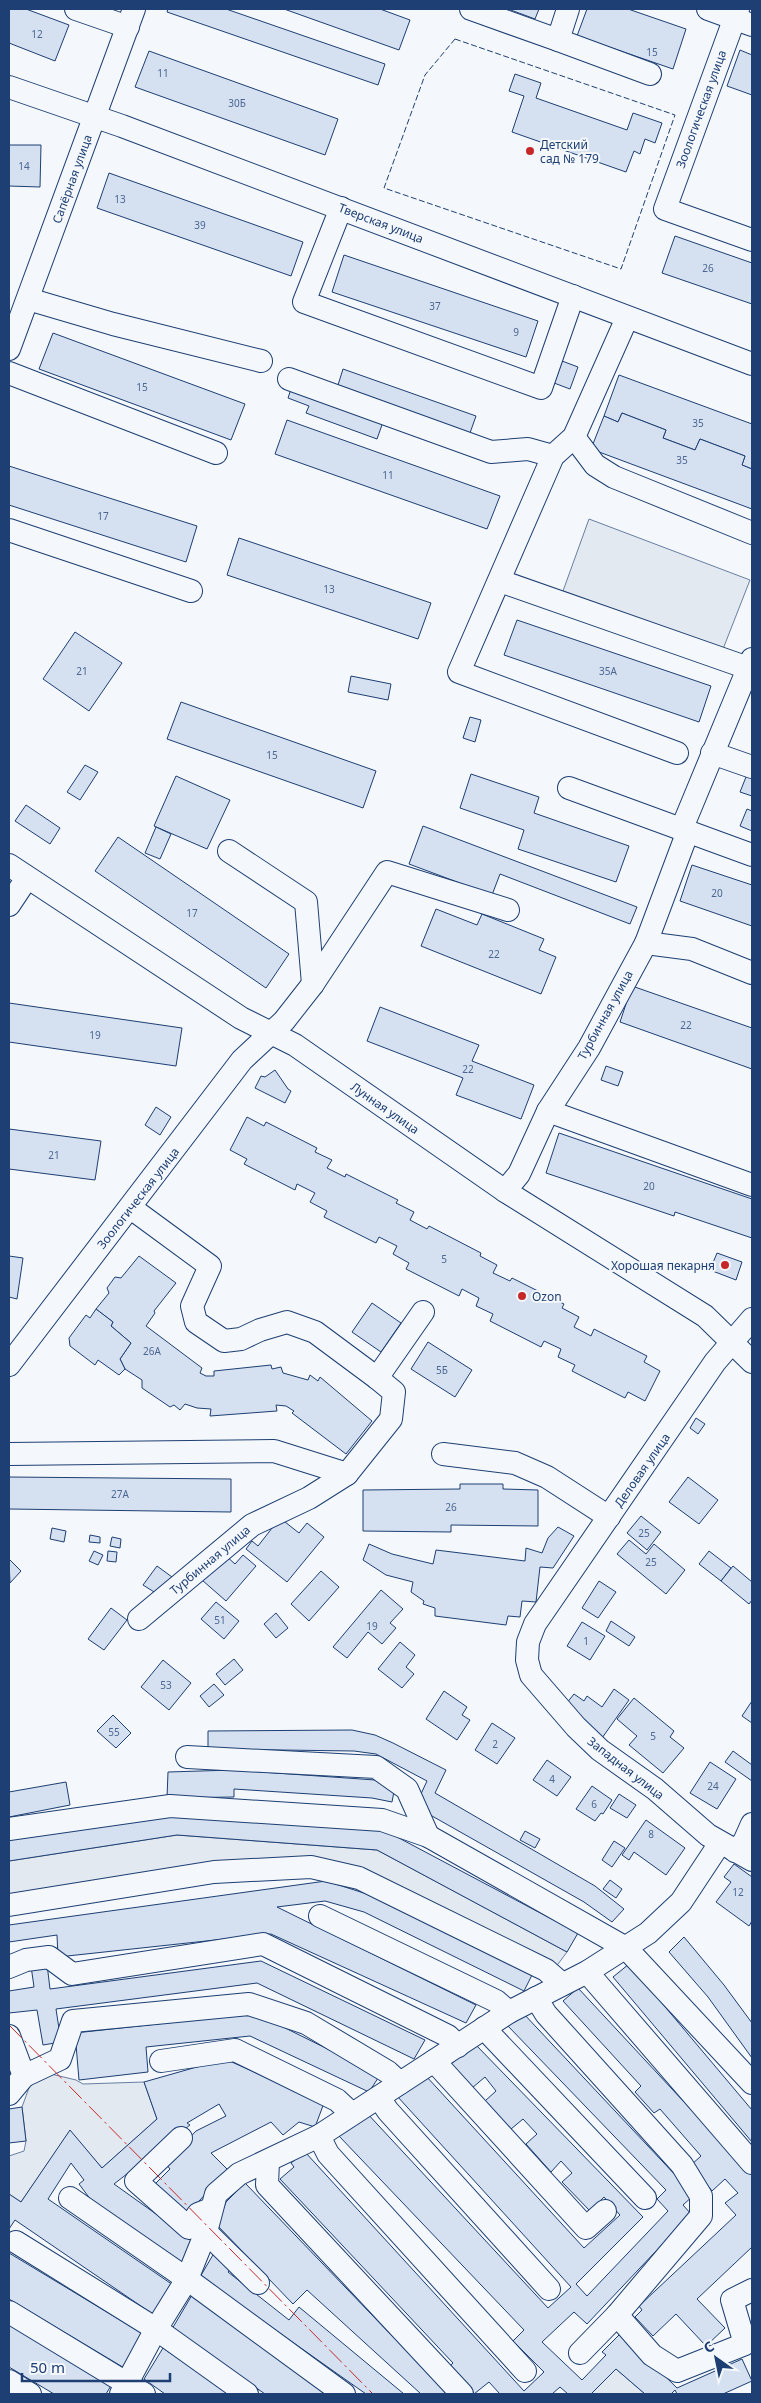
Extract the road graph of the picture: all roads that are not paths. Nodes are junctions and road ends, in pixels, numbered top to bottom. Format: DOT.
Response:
graph roads {
  1 [pos="76,9"];
  2 [pos="471,9"];
  3 [pos="568,9"];
  4 [pos="708,9"];
  5 [pos="741,17"];
  6 [pos="131,18"];
  7 [pos="558,40"];
  8 [pos="650,74"];
  9 [pos="9,87"];
  10 [pos="95,117"];
  11 [pos="340,208"];
  12 [pos="752,240"];
  13 [pos="573,296"];
  14 [pos="28,299"];
  15 [pos="627,318"];
  16 [pos="9,349"];
  17 [pos="261,361"];
  18 [pos="752,364"];
  19 [pos="9,373"];
  20 [pos="289,379"];
  21 [pos="574,437"];
  22 [pos="216,453"];
  23 [pos="553,456"];
  24 [pos="9,530"];
  25 [pos="752,533"];
  26 [pos="500,581"];
  27 [pos="191,591"];
  28 [pos="750,664"];
  29 [pos="712,753"];
  30 [pos="677,754"];
  31 [pos="752,767"];
  32 [pos="569,788"];
  33 [pos="685,829"];
  34 [pos="229,851"];
  35 [pos="752,855"];
  36 [pos="9,865"];
  37 [pos="27,878"];
  38 [pos="9,905"];
  39 [pos="508,910"];
  40 [pos="646,943"];
  41 [pos="752,972"];
  42 [pos="313,984"];
  43 [pos="270,1033"];
  44 [pos="548,1111"];
  45 [pos="752,1185"];
  46 [pos="505,1191"];
  47 [pos="131,1208"];
  48 [pos="423,1312"];
  49 [pos="752,1319"];
  50 [pos="732,1341"];
  51 [pos="752,1362"];
  52 [pos="9,1365"];
  53 [pos="377,1378"];
  54 [pos="9,1454"];
  55 [pos="442,1454"];
  56 [pos="347,1474"];
  57 [pos="610,1517"];
  58 [pos="139,1619"];
  59 [pos="535,1624"];
  60 [pos="187,1757"];
  61 [pos="752,1824"];
  62 [pos="9,1829"];
  63 [pos="428,1836"];
  64 [pos="735,1851"];
  65 [pos="9,1905"];
  66 [pos="320,1916"];
  67 [pos="626,1948"];
  68 [pos="9,1967"];
  69 [pos="587,1972"];
  70 [pos="562,1984"];
  71 [pos="536,1998"];
  72 [pos="509,2012"];
  73 [pos="484,2028"];
  74 [pos="9,2036"];
  75 [pos="458,2046"];
  76 [pos="161,2061"];
  77 [pos="434,2061"];
  78 [pos="24,2076"];
  79 [pos="400,2083"];
  80 [pos="752,2083"];
  81 [pos="9,2094"];
  82 [pos="379,2098"];
  83 [pos="351,2113"];
  84 [pos="319,2136"];
  85 [pos="181,2138"];
  86 [pos="268,2161"];
  87 [pos="752,2163"];
  88 [pos="70,2198"];
  89 [pos="645,2198"];
  90 [pos="211,2209"];
  91 [pos="605,2211"];
  92 [pos="206,2232"];
  93 [pos="16,2242"];
  94 [pos="187,2279"];
  95 [pos="258,2283"];
  96 [pos="549,2289"];
  97 [pos="752,2290"];
  98 [pos="9,2312"];
  99 [pos="616,2315"];
  100 [pos="156,2329"];
  101 [pos="749,2350"];
  102 [pos="580,2353"];
  103 [pos="525,2371"];
  104 [pos="9,2381"];
  105 [pos="131,2390"];
  106 [pos="30,2394"];
  107 [pos="247,2394"];
  108 [pos="344,2394"];
  109 [pos="462,2394"];
  1 -- 6 [label="street"];
  2 -- 7 [label="street"];
  3 -- 7 [label="street"];
  4 -- 5 [label="street"];
  5 -- 12 [label="street, Зоологическая улица"];
  6 -- 10 [label="street, Сапёрная улица"];
  7 -- 8 [label="street"];
  9 -- 10 [label="street, Тверская улица"];
  10 -- 11 [label="street, Тверская улица"];
  10 -- 14 [label="street, Сапёрная улица"];
  11 -- 13 [label="street, Тверская улица"];
  11 -- 13 [label="street"];
  13 -- 15 [label="street, Тверская улица"];
  14 -- 16 [label="street, Сапёрная улица"];
  14 -- 17 [label="street"];
  15 -- 18 [label="street, Тверская улица"];
  15 -- 21 [label="street"];
  19 -- 22 [label="street"];
  20 -- 23 [label="street"];
  21 -- 23 [label="street"];
  21 -- 25 [label="street"];
  23 -- 26 [label="street"];
  24 -- 27 [label="street"];
  26 -- 28 [label="street"];
  26 -- 30 [label="street"];
  28 -- 29 [label="street, Турбинная улица"];
  29 -- 31 [label="street"];
  29 -- 33 [label="street, Турбинная улица"];
  32 -- 33 [label="street"];
  33 -- 35 [label="street"];
  33 -- 40 [label="street, Турбинная улица"];
  34 -- 42 [label="street"];
  36 -- 37 [label="street, Лунная улица"];
  37 -- 38 [label="street"];
  37 -- 43 [label="street, Лунная улица"];
  39 -- 42 [label="street, Зоологическая улица"];
  40 -- 41 [label="street"];
  40 -- 44 [label="street, Турбинная улица"];
  42 -- 43 [label="street, Зоологическая улица"];
  43 -- 46 [label="street, Лунная улица"];
  43 -- 47 [label="street, Зоологическая улица"];
  44 -- 45 [label="street"];
  44 -- 46 [label="street, Турбинная улица"];
  46 -- 50 [label="street, Лунная улица"];
  47 -- 52 [label="street, Зоологическая улица"];
  47 -- 53 [label="street"];
  48 -- 53 [label="street"];
  49 -- 50 [label="street, Деловая улица"];
  50 -- 51 [label="street, Лунная улица"];
  50 -- 57 [label="street, Деловая улица"];
  53 -- 56 [label="street, Турбинная улица"];
  54 -- 56 [label="street"];
  55 -- 57 [label="street"];
  56 -- 58 [label="street, Турбинная улица"];
  57 -- 59 [label="street, Деловая улица"];
  59 -- 64 [label="street, Западная улица"];
  60 -- 63 [label="street"];
  61 -- 64 [label="street"];
  62 -- 63 [label="street"];
  63 -- 67 [label="street"];
  64 -- 67 [label="street"];
  65 -- 70 [label="street"];
  66 -- 72 [label="street"];
  67 -- 69 [label="street"];
  67 -- 80 [label="street"];
  68 -- 75 [label="street"];
  69 -- 70 [label="street"];
  69 -- 87 [label="street"];
  70 -- 71 [label="street"];
  71 -- 72 [label="street"];
  71 -- 99 [label="street"];
  72 -- 73 [label="street"];
  73 -- 75 [label="street"];
  73 -- 89 [label="street"];
  74 -- 78 [label="street"];
  75 -- 77 [label="street"];
  76 -- 83 [label="street"];
  77 -- 79 [label="street"];
  77 -- 91 [label="street"];
  78 -- 79 [label="street"];
  78 -- 81 [label="street"];
  79 -- 82 [label="street"];
  82 -- 83 [label="street"];
  82 -- 96 [label="street"];
  83 -- 84 [label="street"];
  84 -- 86 [label="street"];
  84 -- 103 [label="street"];
  85 -- 90 [label="street"];
  86 -- 90 [label="street"];
  86 -- 109 [label="street"];
  88 -- 94 [label="street"];
  90 -- 92 [label="street"];
  92 -- 94 [label="street"];
  92 -- 95 [label="street"];
  93 -- 100 [label="street"];
  94 -- 100 [label="street"];
  94 -- 108 [label="street"];
  97 -- 101 [label="street"];
  98 -- 105 [label="street"];
  99 -- 101 [label="street"];
  99 -- 102 [label="street"];
  100 -- 105 [label="street"];
  100 -- 107 [label="street"];
  104 -- 106 [label="street"];
}
